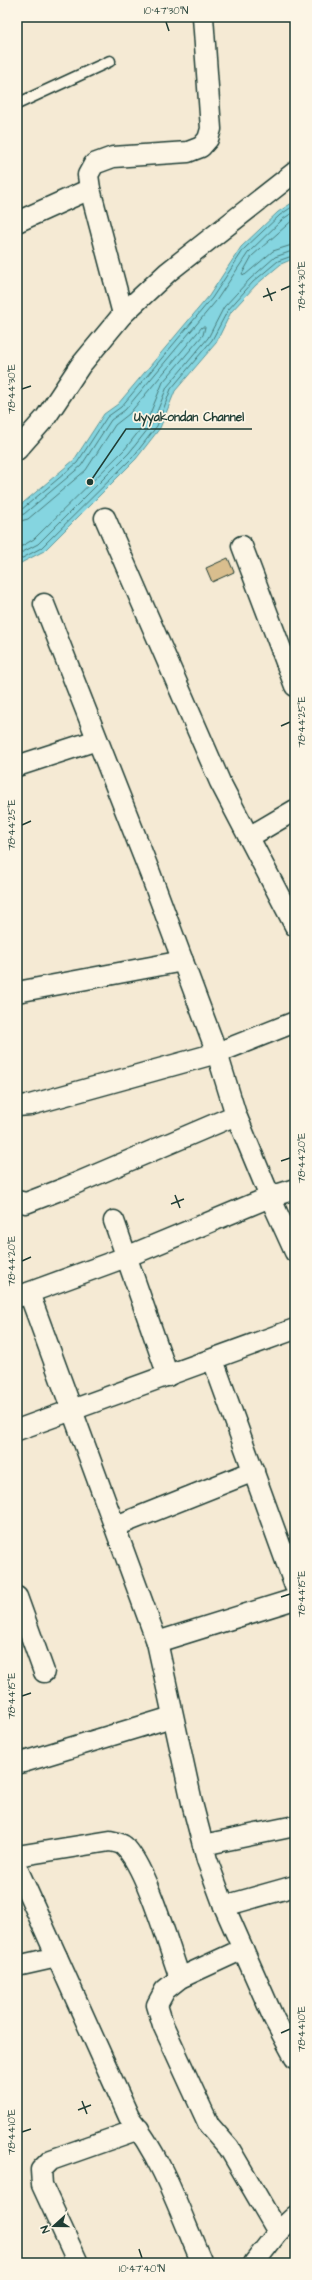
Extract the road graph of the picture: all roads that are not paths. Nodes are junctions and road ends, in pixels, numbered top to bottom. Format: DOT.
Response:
graph roads {
  1 [pos="203,17"];
  2 [pos="110,61"];
  3 [pos="17,104"];
  4 [pos="295,172"];
  5 [pos="90,189"];
  6 [pos="17,222"];
  7 [pos="123,314"];
  8 [pos="21,437"];
  9 [pos="105,518"];
  10 [pos="242,546"];
  11 [pos="44,604"];
  12 [pos="295,686"];
  13 [pos="97,740"];
  14 [pos="17,766"];
  15 [pos="295,810"];
  16 [pos="249,837"];
  17 [pos="295,926"];
  18 [pos="183,961"];
  19 [pos="17,992"];
  20 [pos="295,1022"];
  21 [pos="217,1053"];
  22 [pos="17,1106"];
  23 [pos="236,1115"];
  24 [pos="295,1189"];
  25 [pos="270,1197"];
  26 [pos="17,1201"];
  27 [pos="114,1221"];
  28 [pos="295,1252"];
  29 [pos="126,1257"];
  30 [pos="23,1295"];
  31 [pos="295,1329"];
  32 [pos="213,1360"];
  33 [pos="168,1376"];
  34 [pos="70,1410"];
  35 [pos="17,1430"];
  36 [pos="254,1471"];
  37 [pos="116,1526"];
  38 [pos="295,1586"];
  39 [pos="17,1597"];
  40 [pos="295,1599"];
  41 [pos="157,1642"];
  42 [pos="44,1672"];
  43 [pos="172,1717"];
  44 [pos="17,1764"];
  45 [pos="295,1826"];
  46 [pos="203,1845"];
  47 [pos="17,1856"];
  48 [pos="17,1868"];
  49 [pos="295,1886"];
  50 [pos="224,1906"];
  51 [pos="243,1950"];
  52 [pos="57,1957"];
  53 [pos="17,1966"];
  54 [pos="180,1978"];
  55 [pos="295,2058"];
  56 [pos="139,2129"];
  57 [pos="295,2216"];
  58 [pos="278,2232"];
  59 [pos="78,2263"];
  60 [pos="202,2263"];
  61 [pos="254,2263"];
  1 -- 5 [label="street"];
  2 -- 3 [label="lane"];
  4 -- 7 [label="street"];
  5 -- 6 [label="street"];
  5 -- 7 [label="street"];
  7 -- 8 [label="street"];
  9 -- 16 [label="street"];
  10 -- 12 [label="street"];
  11 -- 13 [label="street"];
  13 -- 14 [label="street"];
  13 -- 18 [label="street"];
  15 -- 16 [label="street"];
  16 -- 17 [label="street"];
  18 -- 19 [label="street"];
  18 -- 21 [label="street"];
  20 -- 21 [label="street"];
  21 -- 22 [label="street"];
  21 -- 23 [label="street"];
  23 -- 25 [label="street"];
  23 -- 26 [label="street"];
  24 -- 25 [label="street"];
  25 -- 28 [label="street"];
  25 -- 29 [label="street"];
  27 -- 29 [label="street"];
  29 -- 30 [label="street"];
  29 -- 33 [label="street"];
  30 -- 34 [label="street"];
  31 -- 32 [label="street"];
  32 -- 33 [label="street"];
  32 -- 36 [label="street"];
  33 -- 34 [label="street"];
  34 -- 35 [label="street"];
  34 -- 37 [label="street"];
  36 -- 37 [label="street"];
  36 -- 38 [label="street"];
  37 -- 41 [label="street"];
  39 -- 42 [label="street"];
  40 -- 41 [label="street"];
  41 -- 43 [label="street"];
  43 -- 44 [label="street"];
  43 -- 46 [label="street"];
  45 -- 46 [label="street"];
  46 -- 50 [label="street"];
  47 -- 54 [label="street"];
  48 -- 52 [label="street"];
  49 -- 50 [label="street"];
  50 -- 51 [label="street"];
  51 -- 54 [label="street"];
  51 -- 55 [label="street"];
  52 -- 53 [label="street"];
  52 -- 56 [label="street"];
  54 -- 58 [label="street"];
  56 -- 59 [label="street"];
  56 -- 60 [label="street"];
  57 -- 58 [label="street"];
  58 -- 61 [label="street"];
}
